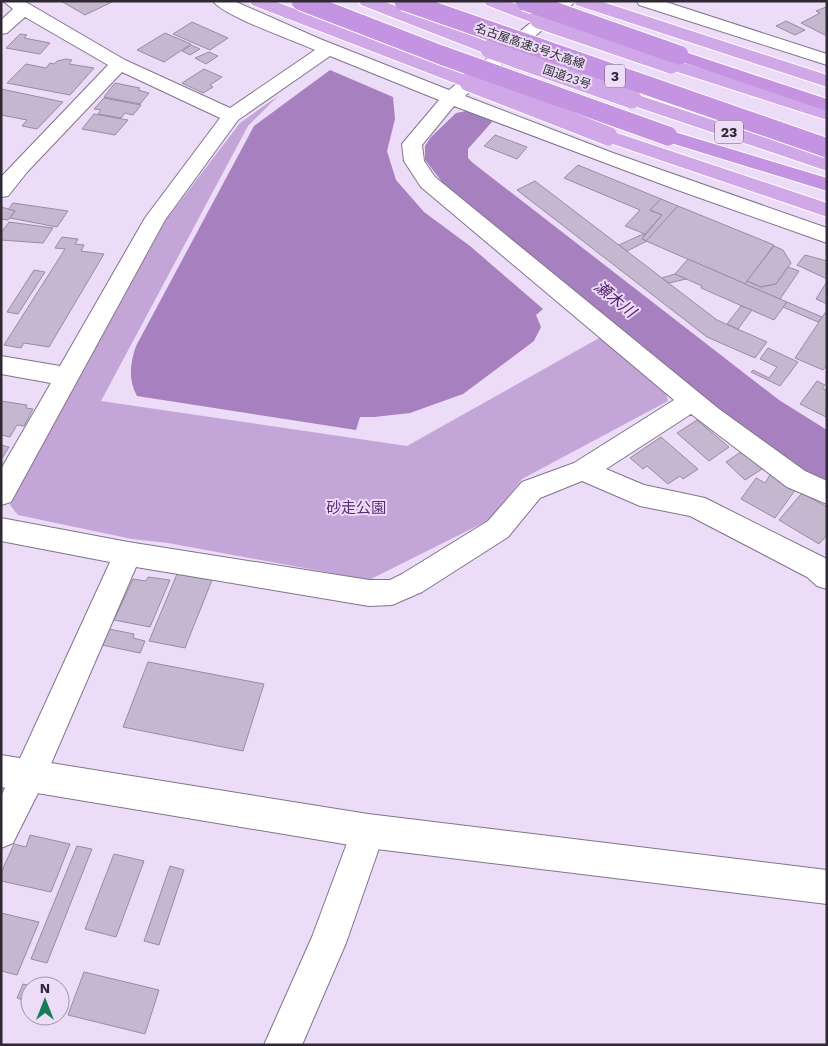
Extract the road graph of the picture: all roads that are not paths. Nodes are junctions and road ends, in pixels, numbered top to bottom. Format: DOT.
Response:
graph roads {
  1 [pos="221,1"];
  2 [pos="258,1"];
  3 [pos="301,1"];
  4 [pos="367,1"];
  5 [pos="404,1"];
  6 [pos="448,1"];
  7 [pos="492,1"];
  8 [pos="525,1"];
  9 [pos="568,1"];
  10 [pos="582,1"];
  11 [pos="645,1"];
  12 [pos="17,5"];
  13 [pos="1,29"];
  14 [pos="328,49"];
  15 [pos="675,59"];
  16 [pos="827,60"];
  17 [pos="119,64"];
  18 [pos="827,80"];
  19 [pos="450,99"];
  20 [pos="827,105"];
  21 [pos="827,114"];
  22 [pos="232,116"];
  23 [pos="827,130"];
  24 [pos="827,148"];
  25 [pos="827,165"];
  26 [pos="827,185"];
  27 [pos="1,191"];
  28 [pos="827,210"];
  29 [pos="827,236"];
  30 [pos="1,365"];
  31 [pos="66,376"];
  32 [pos="692,400"];
  33 [pos="583,470"];
  34 [pos="827,493"];
  35 [pos="1,494"];
  36 [pos="1,529"];
  37 [pos="128,554"];
  38 [pos="827,577"];
  39 [pos="15,773"];
  40 [pos="368,830"];
  41 [pos="1,831"];
  42 [pos="827,887"];
  43 [pos="283,1045"];
  1 -- 14 [label="street"];
  2 -- 28 [label="highway, bridge"];
  3 -- 26 [label="highway, bridge"];
  4 -- 25 [label="highway, 国道23号 / 23, bridge"];
  5 -- 24 [label="highway, 名古屋高速3号大高線 / 3, bridge"];
  6 -- 23 [label="highway, 名古屋高速3号大高線 / 3"];
  7 -- 15 [label="highway, bridge"];
  8 -- 15 [label="highway, bridge"];
  9 -- 19 [label="street"];
  10 -- 18 [label="highway"];
  11 -- 16 [label="street"];
  12 -- 13 [label="street"];
  12 -- 17 [label="street"];
  14 -- 19 [label="street"];
  14 -- 22 [label="street"];
  15 -- 20 [label="highway"];
  15 -- 21 [label="highway"];
  17 -- 22 [label="street"];
  17 -- 27 [label="street"];
  19 -- 29 [label="street"];
  19 -- 32 [label="street"];
  22 -- 31 [label="street"];
  30 -- 31 [label="street"];
  31 -- 35 [label="street"];
  32 -- 33 [label="street"];
  32 -- 34 [label="street"];
  33 -- 37 [label="street"];
  33 -- 38 [label="street"];
  36 -- 37 [label="street"];
  37 -- 39 [label="street"];
  39 -- 40 [label="street"];
  39 -- 41 [label="street"];
  40 -- 42 [label="street"];
  40 -- 43 [label="street"];
}
